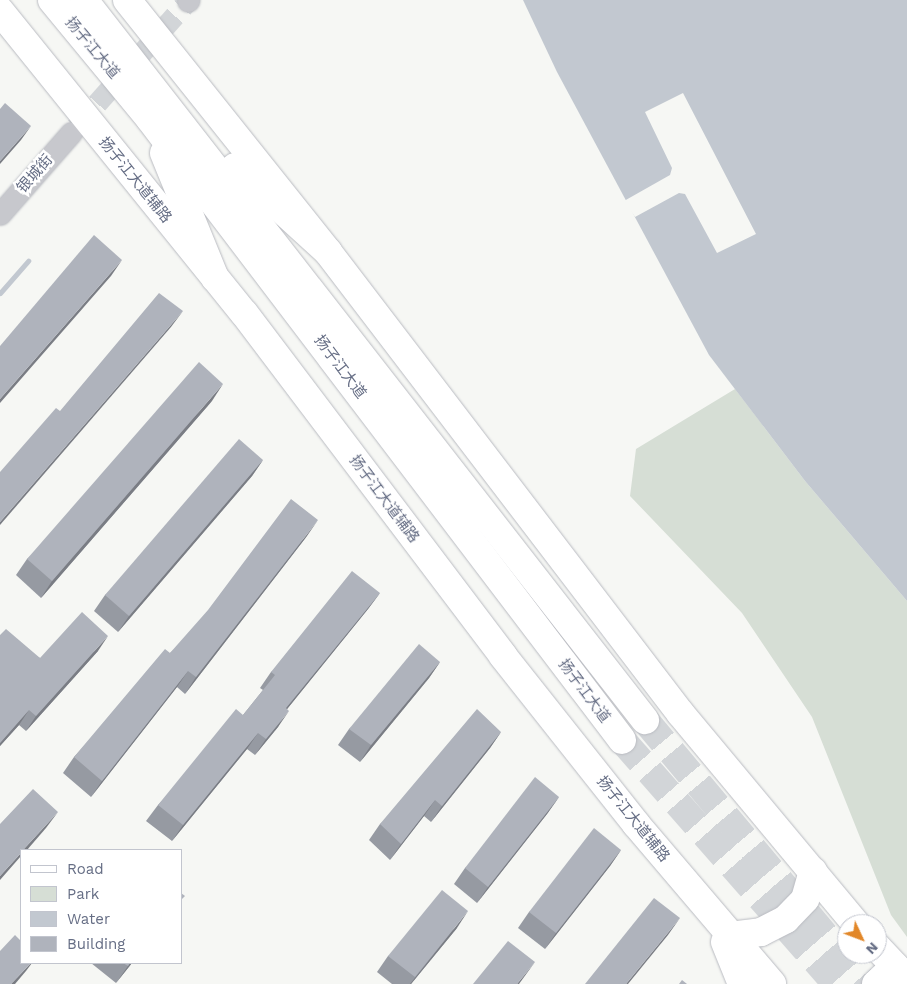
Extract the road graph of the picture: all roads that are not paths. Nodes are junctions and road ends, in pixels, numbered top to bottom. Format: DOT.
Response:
graph roads {
  1 [pos="52,0"];
  2 [pos="84,0"];
  3 [pos="127,0"];
  4 [pos="0,11"];
  5 [pos="162,115"];
  6 [pos="71,133"];
  7 [pos="0,214"];
  8 [pos="328,252"];
  9 [pos="215,278"];
  10 [pos="645,720"];
  11 [pos="622,740"];
  12 [pos="813,871"];
  13 [pos="848,914"];
  14 [pos="723,928"];
  15 [pos="886,964"];
  16 [pos="893,976"];
  17 [pos="742,984"];
  18 [pos="772,984"];
  1 -- 5 [label="main road, 扬子江大道"];
  2 -- 5 [label="main road, 扬子江大道"];
  3 -- 8 [label="main road"];
  4 -- 9 [label="main road, 扬子江大道辅路"];
  5 -- 8 [label="main road"];
  5 -- 9 [label="main road"];
  5 -- 10 [label="main road, 扬子江大道"];
  5 -- 11 [label="main road, 扬子江大道"];
  6 -- 7 [label="street, 银城街"];
  8 -- 12 [label="main road"];
  9 -- 14 [label="main road, 扬子江大道辅路"];
  12 -- 13 [label="main road"];
  12 -- 14 [label="main road"];
  14 -- 17 [label="main road"];
  14 -- 18 [label="main road, 扬子江大道辅路"];
  15 -- 16 [label="main road"];
}
